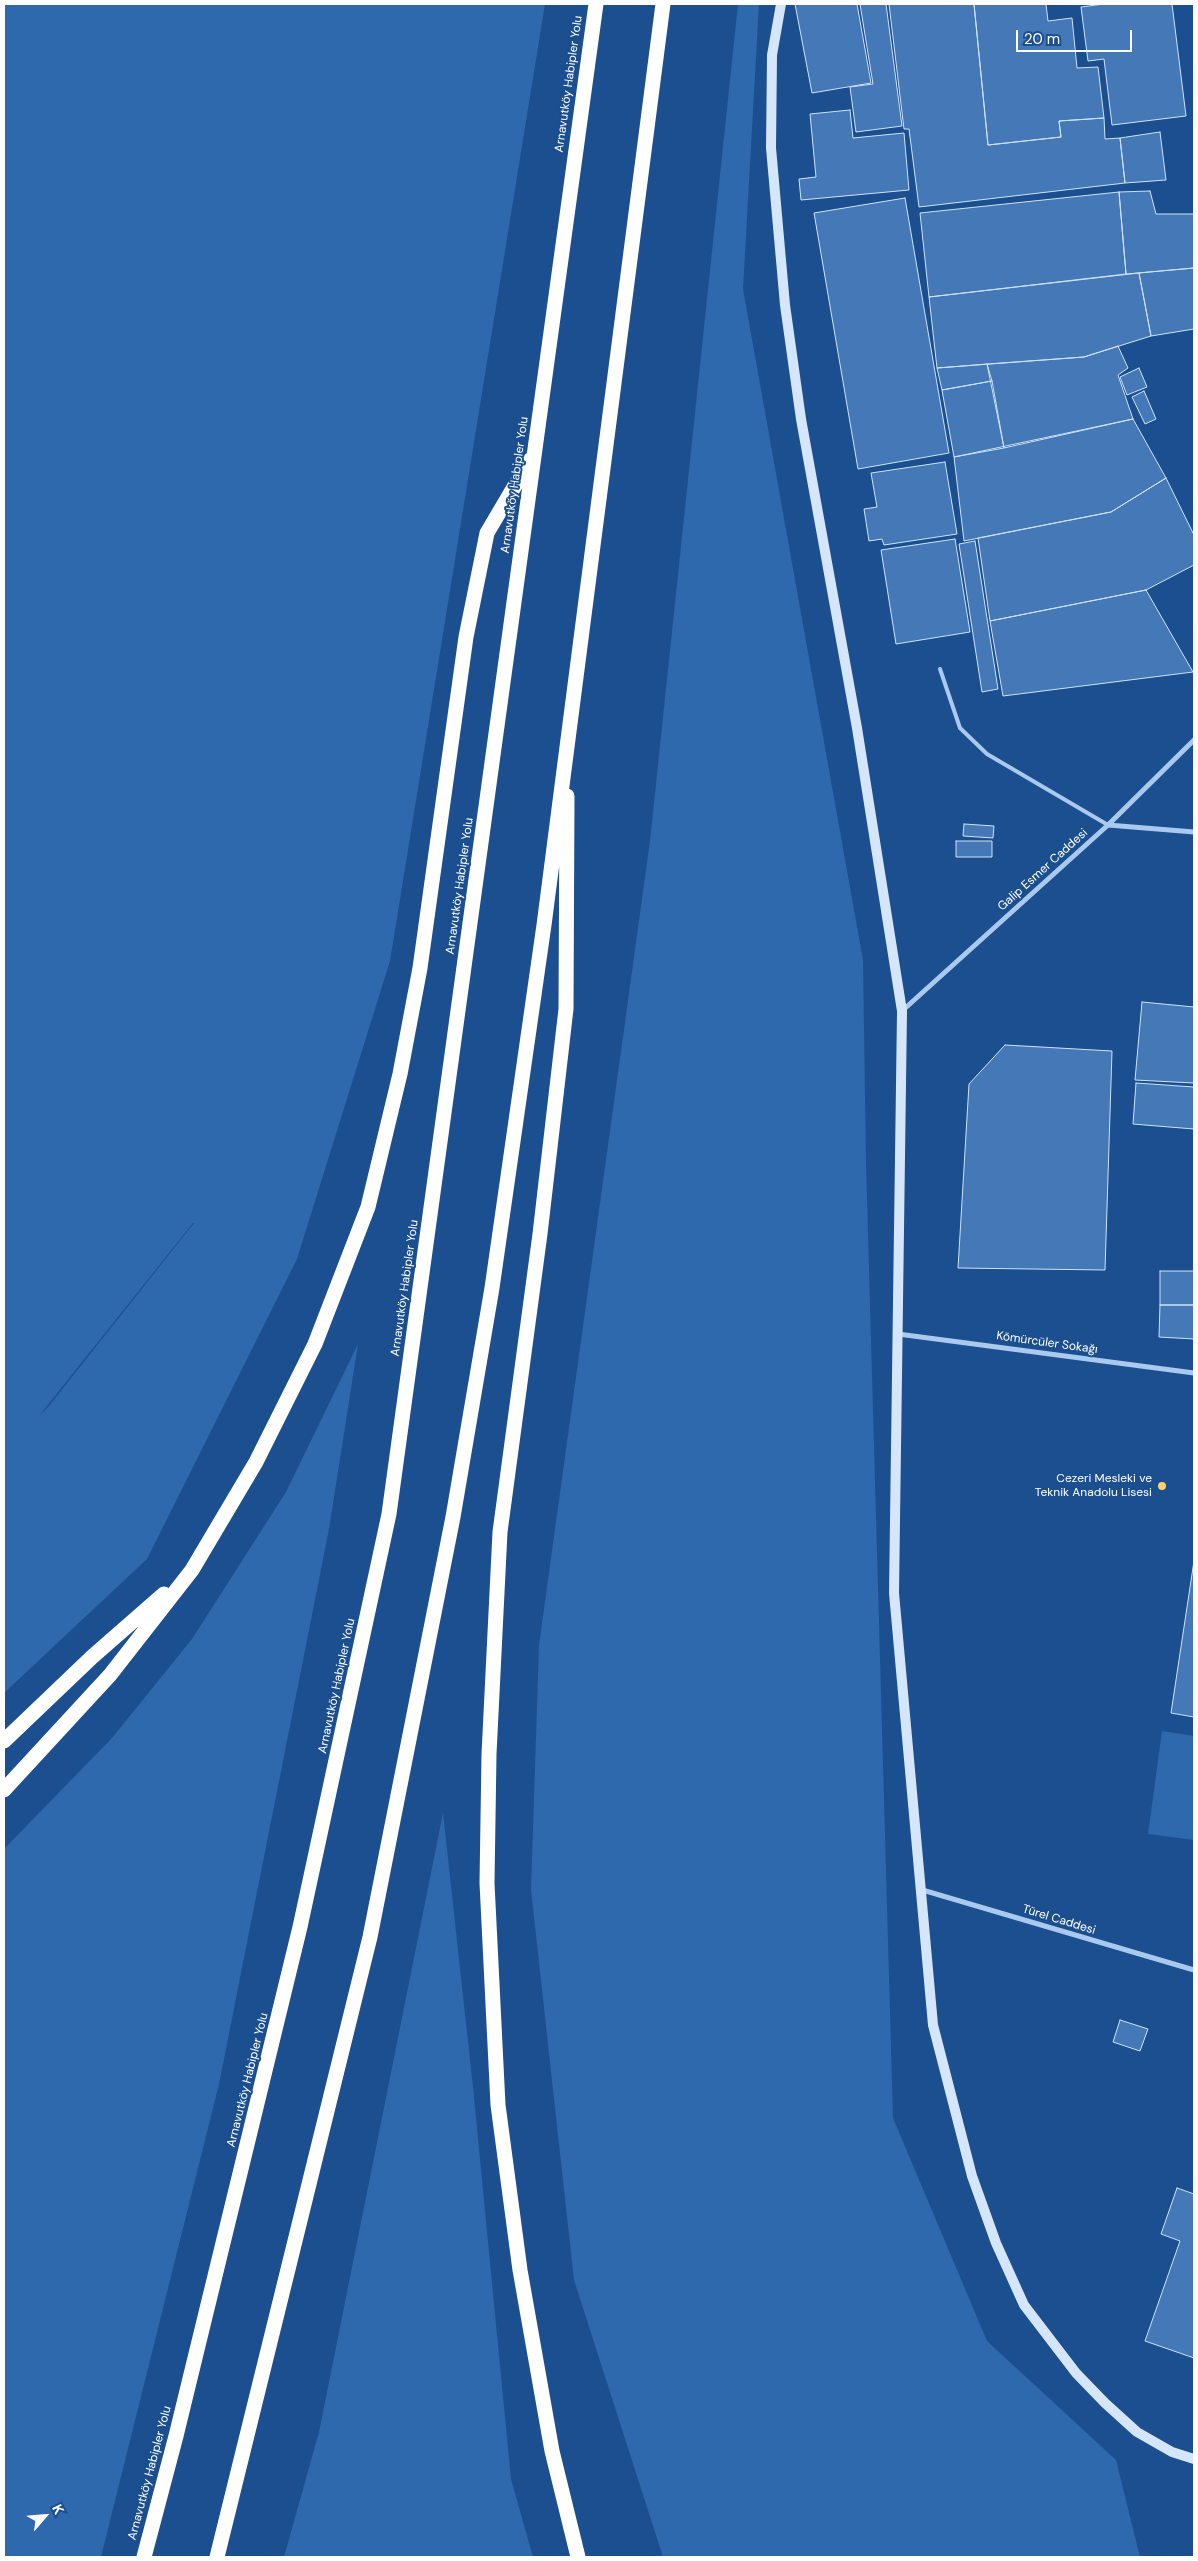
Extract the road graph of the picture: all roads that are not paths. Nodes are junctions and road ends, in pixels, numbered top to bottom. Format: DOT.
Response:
graph roads {
  1 [pos="596,4"];
  2 [pos="663,4"];
  3 [pos="781,4"];
  4 [pos="534,454"];
  5 [pos="940,669"];
  6 [pos="567,735"];
  7 [pos="1194,740"];
  8 [pos="1108,825"];
  9 [pos="1194,832"];
  10 [pos="902,1011"];
  11 [pos="898,1334"];
  12 [pos="1194,1373"];
  13 [pos="192,1570"];
  14 [pos="4,1741"];
  15 [pos="4,1790"];
  16 [pos="919,1888"];
  17 [pos="1194,1970"];
  18 [pos="1194,2459"];
  19 [pos="144,2557"];
  20 [pos="217,2557"];
  21 [pos="578,2557"];
  1 -- 4 [label="highway, Arnavutköy Habipler Yolu"];
  2 -- 6 [label="highway"];
  3 -- 10 [label="street"];
  4 -- 13 [label="highway"];
  4 -- 19 [label="highway, Arnavutköy Habipler Yolu"];
  5 -- 8 [label="lane"];
  6 -- 20 [label="highway"];
  6 -- 21 [label="highway"];
  7 -- 8 [label="street, Galip Esmer Caddesi"];
  8 -- 9 [label="street"];
  8 -- 10 [label="street, Galip Esmer Caddesi"];
  10 -- 11 [label="street"];
  11 -- 12 [label="street, Kömürcüler Sokağı"];
  11 -- 16 [label="street"];
  13 -- 14 [label="highway"];
  13 -- 15 [label="highway"];
  16 -- 17 [label="street, Türel Caddesi"];
  16 -- 18 [label="street"];
}
